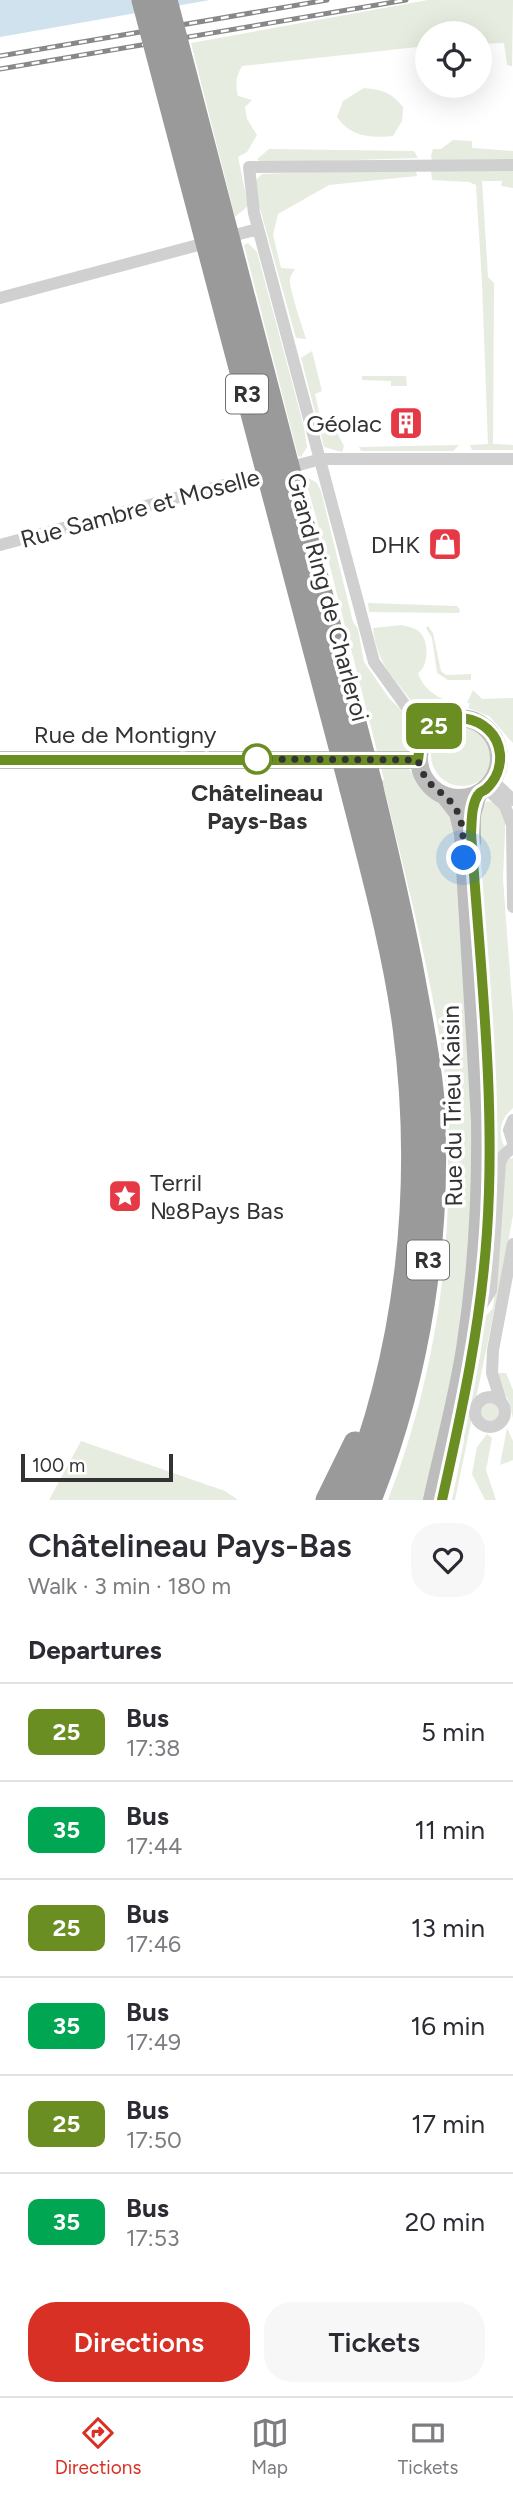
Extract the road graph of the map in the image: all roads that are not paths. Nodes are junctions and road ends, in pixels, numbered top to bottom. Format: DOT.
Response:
graph roads {
  1 [pos="143,0"];
  2 [pos="166,0"];
  3 [pos="513,165"];
  4 [pos="258,229"];
  5 [pos="0,298"];
  6 [pos="513,458"];
  7 [pos="321,460"];
  8 [pos="0,545"];
  9 [pos="429,730"];
  10 [pos="505,745"];
  11 [pos="0,760"];
  12 [pos="418,760"];
  13 [pos="494,780"];
  14 [pos="361,786"];
  15 [pos="444,795"];
  16 [pos="513,800"];
  17 [pos="513,907"];
  18 [pos="513,1120"];
  19 [pos="513,1145"];
  20 [pos="513,1244"];
  21 [pos="480,1308"];
  22 [pos="494,1350"];
  23 [pos="482,1399"];
  24 [pos="501,1402"];
  25 [pos="375,1420"];
  26 [pos="357,1439"];
  27 [pos="373,1495"];
  28 [pos="327,1500"];
  29 [pos="333,1500"];
  30 [pos="347,1500"];
  31 [pos="432,1500"];
  32 [pos="442,1500"];
  1 -- 14 [label="highway, Grand Ring de Charleroi / R3, bridge"];
  2 -- 14 [label="highway, Grand Ring de Charleroi / R3, bridge"];
  3 -- 4 [label="street"];
  4 -- 5 [label="street"];
  4 -- 7 [label="street"];
  6 -- 7 [label="street, Rue Sambre et Moselle"];
  7 -- 8 [label="street, Rue Sambre et Moselle"];
  7 -- 9 [label="street"];
  9 -- 10 [label="main road"];
  9 -- 12 [label="main road"];
  10 -- 13 [label="main road"];
  11 -- 12 [label="main road, Rue de Montigny"];
  12 -- 15 [label="main road"];
  13 -- 15 [label="main road"];
  13 -- 16 [label="street"];
  13 -- 17 [label="street"];
  13 -- 21 [label="main road, Rue du Trieu Kaisin"];
  14 -- 25 [label="highway, Grand Ring de Charleroi / R3"];
  14 -- 27 [label="highway, Grand Ring de Charleroi / R3"];
  15 -- 31 [label="main road, Rue du Trieu Kaisin"];
  18 -- 19 [label="street"];
  19 -- 21 [label="street"];
  20 -- 22 [label="street"];
  21 -- 32 [label="main road, Rue du Trieu Kaisin"];
  22 -- 23 [label="street"];
  22 -- 24 [label="street"];
  23 -- 24 [label="street"];
  23 -- 24 [label="street"];
  25 -- 26 [label="highway"];
  25 -- 30 [label="highway, Grand Ring de Charleroi / R3"];
  26 -- 28 [label="highway"];
  26 -- 29 [label="highway"];
}
